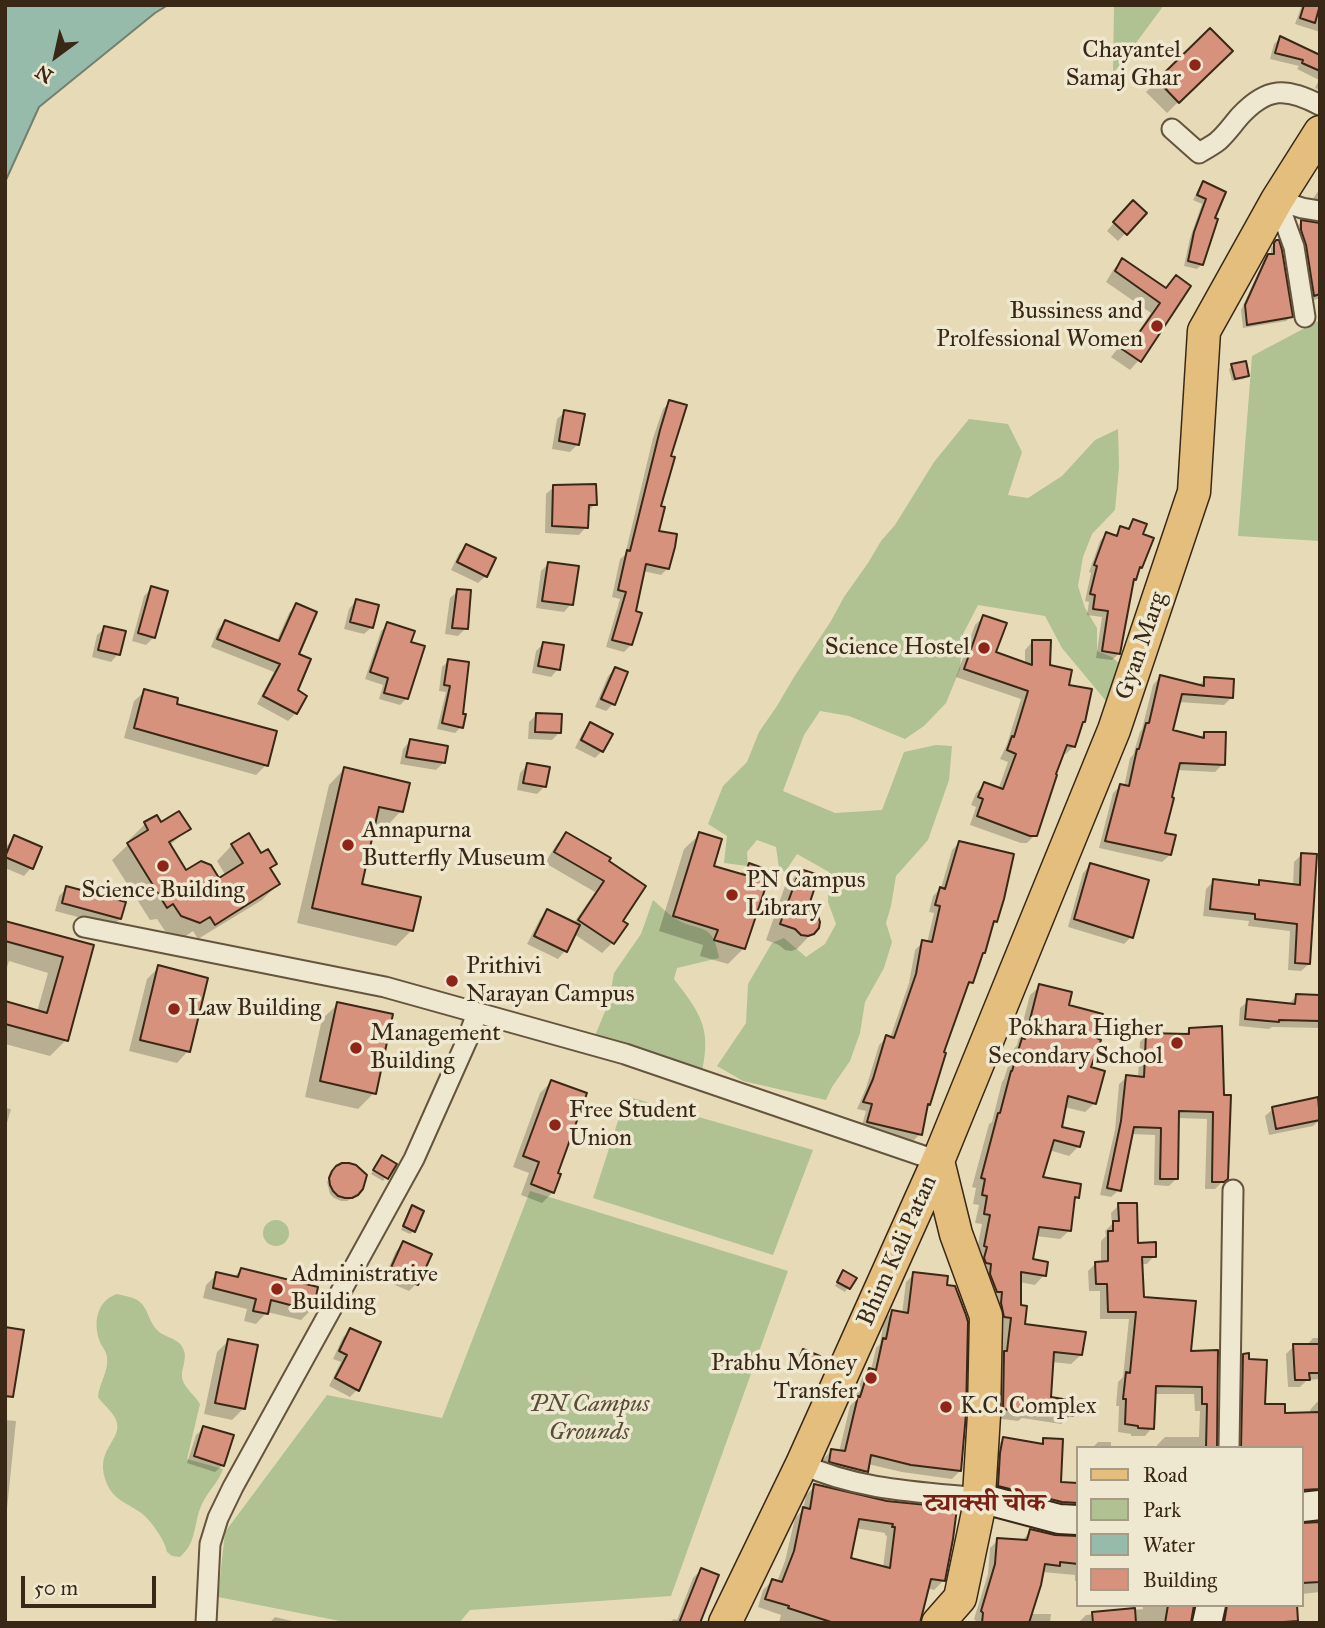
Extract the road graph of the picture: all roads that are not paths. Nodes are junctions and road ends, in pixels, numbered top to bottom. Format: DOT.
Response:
graph roads {
  1 [pos="1320,105"];
  2 [pos="1172,129"];
  3 [pos="1320,132"];
  4 [pos="1276,201"];
  5 [pos="1320,211"];
  6 [pos="1305,317"];
  7 [pos="84,927"];
  8 [pos="477,1013"];
  9 [pos="938,1161"];
  10 [pos="1233,1190"];
  11 [pos="1229,1446"];
  12 [pos="806,1466"];
  13 [pos="979,1505"];
  14 [pos="1076,1521"];
  15 [pos="962,1610"];
  16 [pos="206,1623"];
  17 [pos="725,1623"];
  18 [pos="742,1623"];
  19 [pos="938,1623"];
  1 -- 2 [label="street"];
  3 -- 4 [label="main road, Gyan Marg"];
  4 -- 5 [label="street"];
  4 -- 6 [label="street"];
  4 -- 9 [label="main road, Gyan Marg"];
  7 -- 8 [label="street"];
  8 -- 9 [label="street"];
  8 -- 16 [label="street"];
  9 -- 12 [label="main road, Bhim Kali Patan"];
  9 -- 13 [label="main road, Bhim Kali Patan"];
  10 -- 11 [label="street"];
  12 -- 13 [label="street"];
  12 -- 17 [label="main road, Bhim Kali Patan"];
  12 -- 18 [label="street"];
  13 -- 14 [label="main road"];
  13 -- 15 [label="main road, Bhim Kali Patan"];
  15 -- 19 [label="main road, Bhim Kali Patan"];
}
